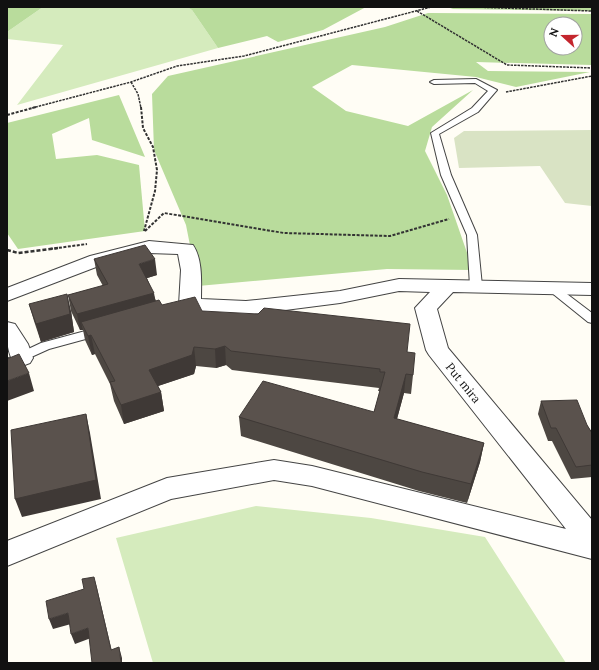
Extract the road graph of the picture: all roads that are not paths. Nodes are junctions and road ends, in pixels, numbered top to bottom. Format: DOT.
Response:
graph roads {
  1 [pos="434,82"];
  2 [pos="448,286"];
  3 [pos="476,286"];
  4 [pos="543,287"];
  5 [pos="592,289"];
  6 [pos="7,295"];
  7 [pos="592,319"];
  8 [pos="110,328"];
  9 [pos="7,329"];
  10 [pos="14,361"];
  11 [pos="592,540"];
  12 [pos="592,547"];
  13 [pos="7,554"];
  1 -- 3 [label="lane"];
  2 -- 3 [label="street"];
  2 -- 6 [label="street"];
  2 -- 11 [label="street, Put mira"];
  3 -- 4 [label="street"];
  4 -- 5 [label="street"];
  4 -- 7 [label="lane"];
  8 -- 10 [label="lane"];
  9 -- 10 [label="street"];
  12 -- 13 [label="street"];
}
